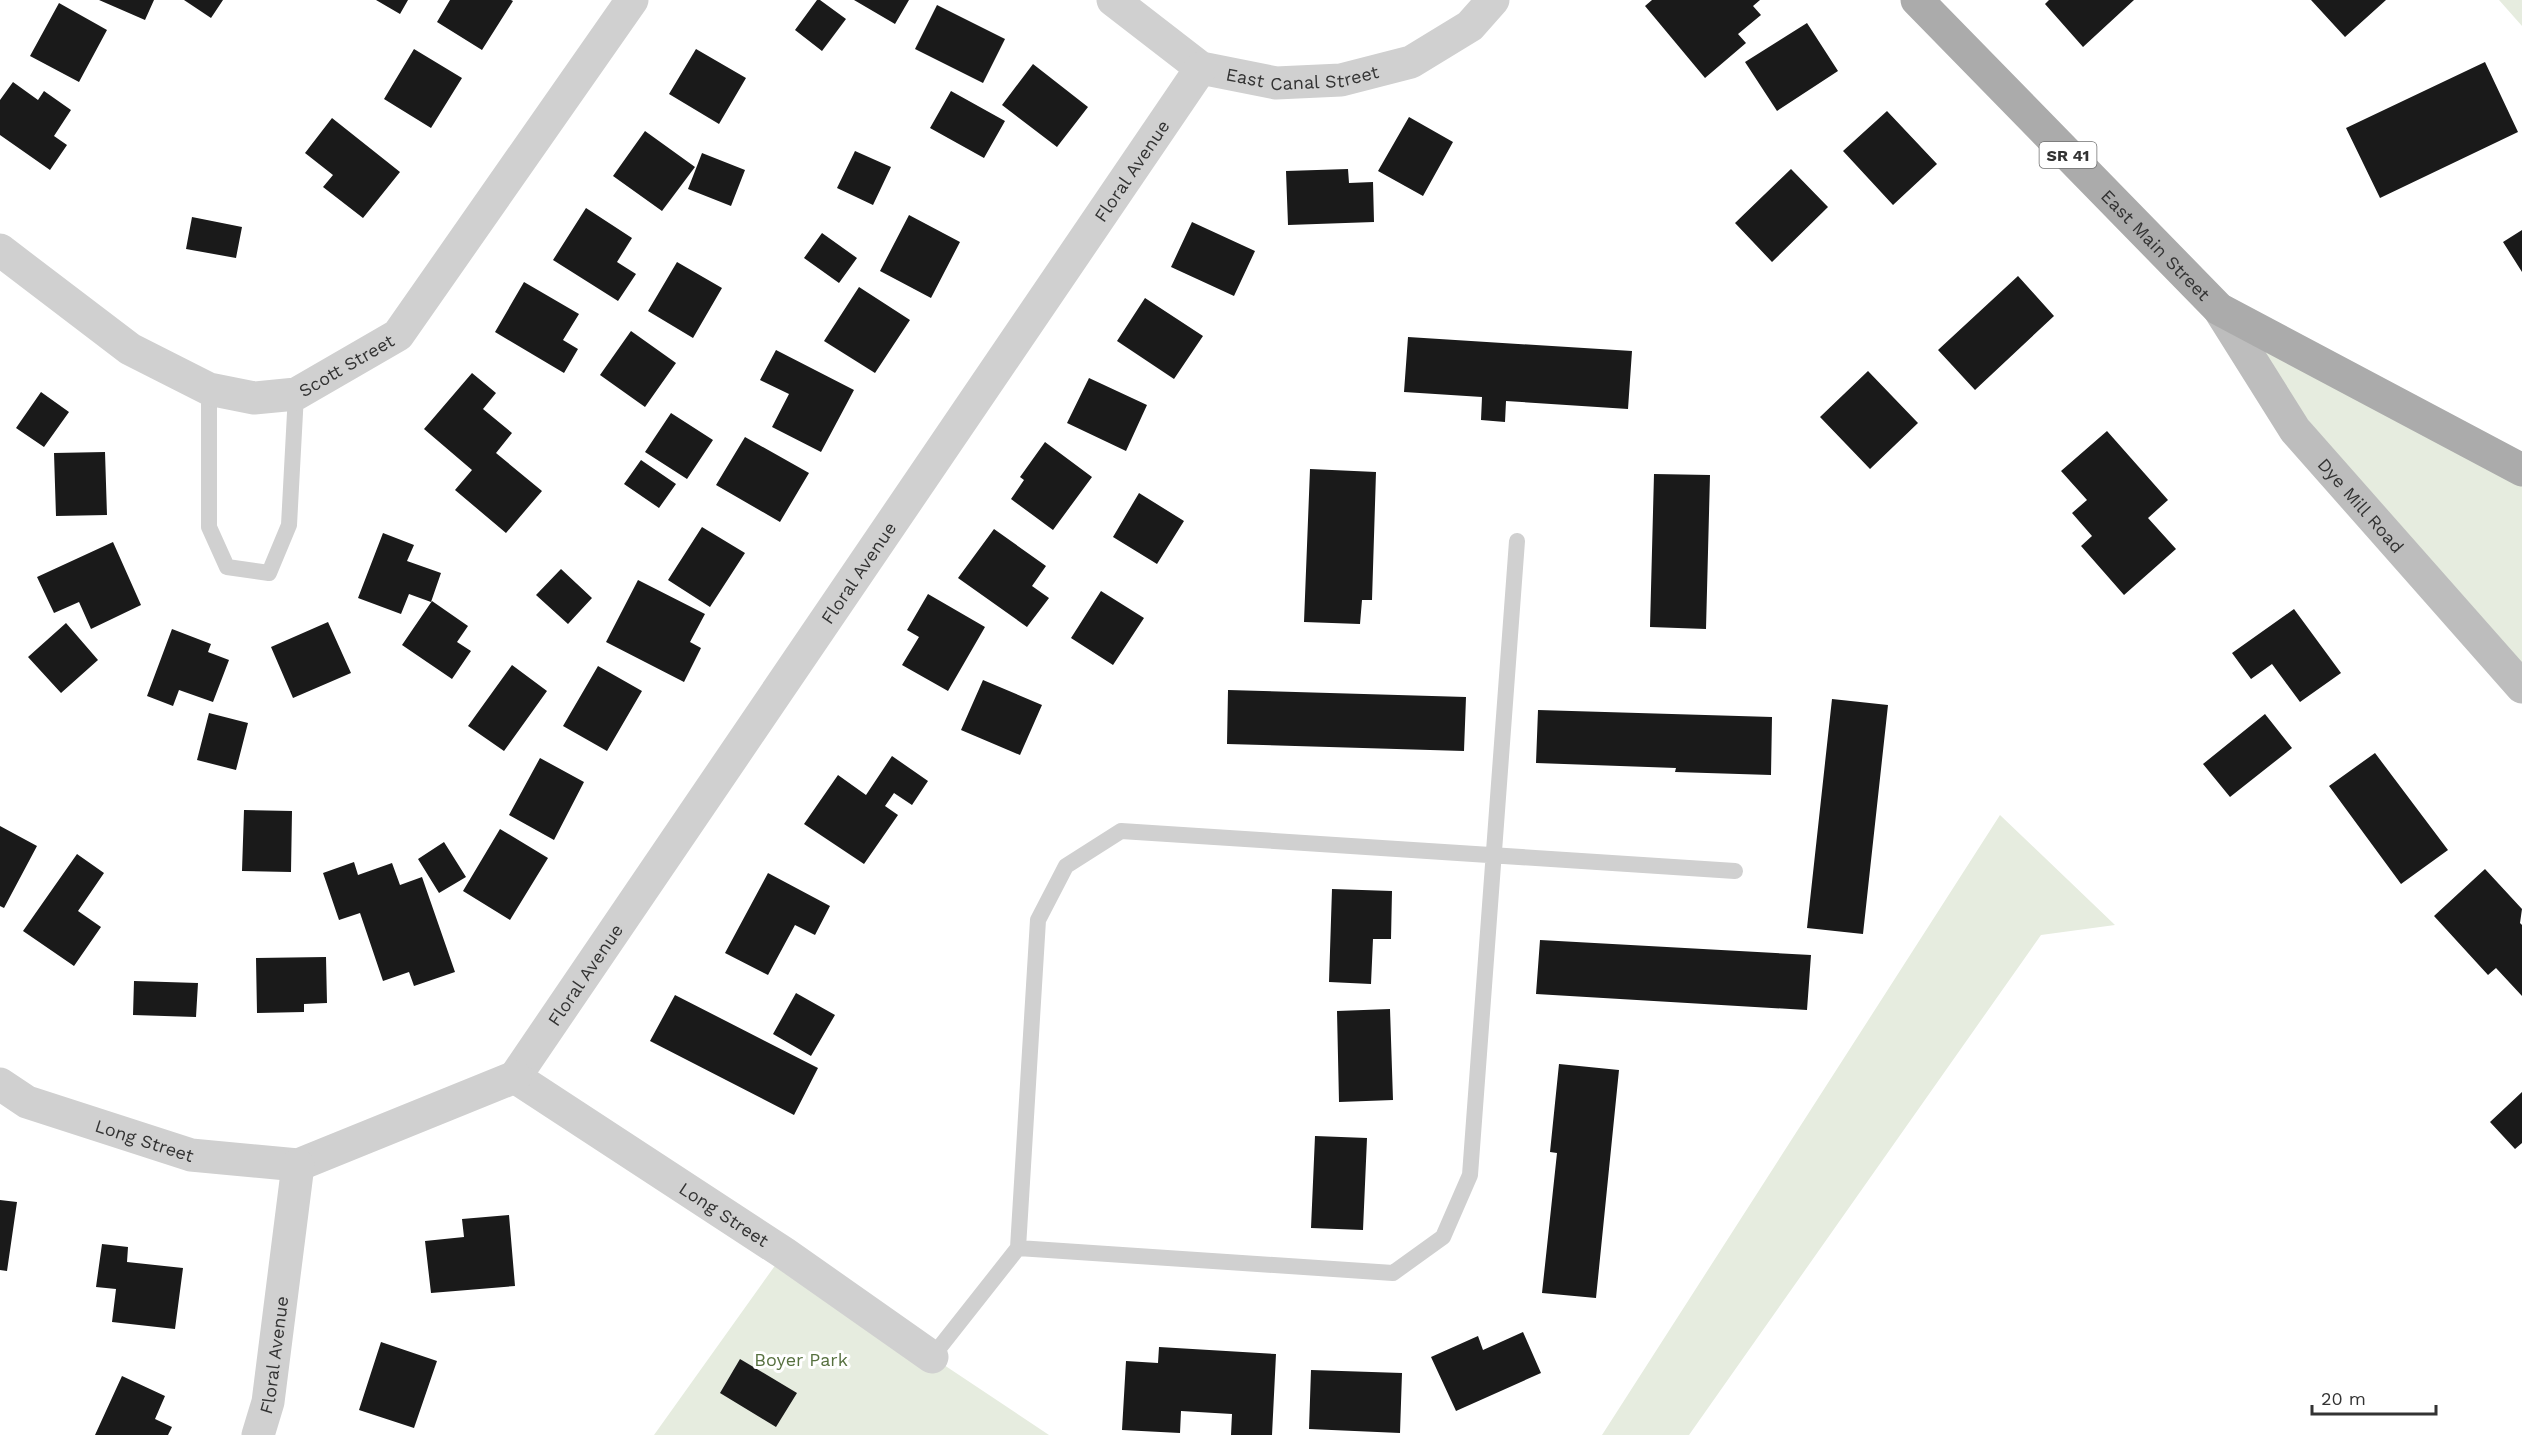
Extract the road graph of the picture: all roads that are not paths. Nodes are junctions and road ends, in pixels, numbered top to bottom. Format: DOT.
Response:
graph roads {
  1 [pos="632,0"];
  2 [pos="1113,0"];
  3 [pos="1493,0"];
  4 [pos="1917,0"];
  5 [pos="1202,68"];
  6 [pos="0,250"];
  7 [pos="2219,309"];
  8 [pos="209,389"];
  9 [pos="296,394"];
  10 [pos="2522,470"];
  11 [pos="1517,541"];
  12 [pos="2522,687"];
  13 [pos="1495,855"];
  14 [pos="1735,871"];
  15 [pos="514,1077"];
  16 [pos="0,1084"];
  17 [pos="298,1165"];
  18 [pos="1017,1248"];
  19 [pos="932,1357"];
  20 [pos="258,1435"];
  1 -- 9 [label="street, Scott Street"];
  2 -- 5 [label="street, East Canal Street"];
  3 -- 5 [label="street, East Canal Street"];
  4 -- 7 [label="main road, East Main Street / SR 41"];
  5 -- 15 [label="street, Floral Avenue"];
  6 -- 8 [label="street, Scott Street"];
  7 -- 10 [label="main road, SR 41"];
  7 -- 12 [label="street, Dye Mill Road"];
  8 -- 9 [label="street, Scott Street"];
  8 -- 9 [label="lane"];
  11 -- 13 [label="lane"];
  13 -- 14 [label="lane"];
  13 -- 18 [label="lane"];
  13 -- 18 [label="lane"];
  15 -- 17 [label="street"];
  15 -- 19 [label="street, Long Street"];
  16 -- 17 [label="street, Long Street"];
  17 -- 20 [label="street, Floral Avenue"];
  18 -- 19 [label="lane"];
}
